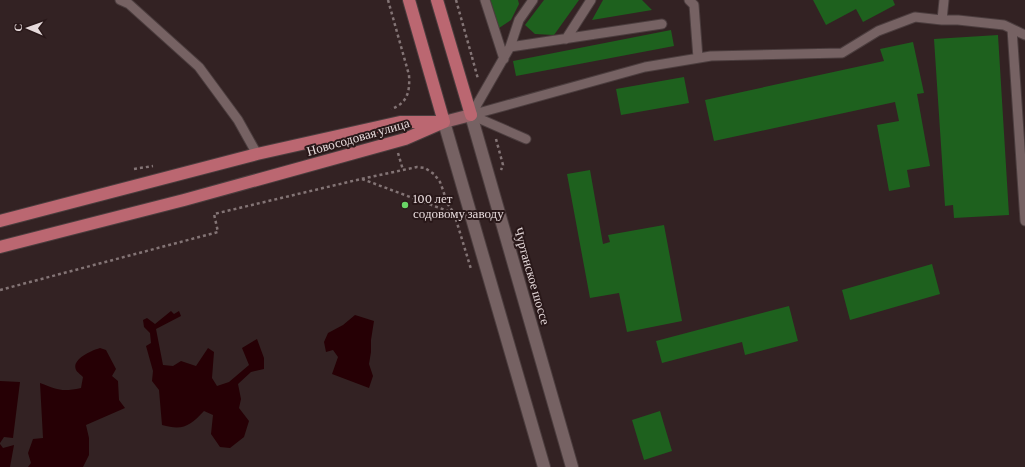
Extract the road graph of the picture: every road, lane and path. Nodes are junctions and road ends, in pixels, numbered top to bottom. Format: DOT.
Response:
graph roads {
  1 [pos="120,0"];
  2 [pos="388,0"];
  3 [pos="409,0"];
  4 [pos="438,0"];
  5 [pos="485,0"];
  6 [pos="591,0"];
  7 [pos="690,0"];
  8 [pos="944,0"];
  9 [pos="530,2"];
  10 [pos="942,20"];
  11 [pos="662,24"];
  12 [pos="1012,29"];
  13 [pos="1025,35"];
  14 [pos="566,39"];
  15 [pos="510,47"];
  16 [pos="698,58"];
  17 [pos="504,59"];
  18 [pos="387,110"];
  19 [pos="471,115"];
  20 [pos="444,122"];
  21 [pos="526,139"];
  22 [pos="257,154"];
  23 [pos="361,179"];
  24 [pos="454,213"];
  25 [pos="0,221"];
  26 [pos="1025,221"];
  27 [pos="0,247"];
  28 [pos="472,273"];
  29 [pos="0,290"];
  30 [pos="544,467"];
  31 [pos="572,467"];
  1 -- 22 [label="lane"];
  2 -- 18 [label="path"];
  3 -- 20 [label="main road"];
  4 -- 19 [label="main road, Чуртанское шоссе"];
  5 -- 17 [label="lane"];
  6 -- 14 [label="lane"];
  7 -- 16 [label="lane"];
  8 -- 10 [label="lane"];
  9 -- 15 [label="lane"];
  10 -- 12 [label="lane"];
  10 -- 16 [label="lane"];
  11 -- 14 [label="lane"];
  12 -- 13 [label="lane"];
  12 -- 26 [label="lane"];
  14 -- 15 [label="lane"];
  15 -- 17 [label="lane"];
  16 -- 19 [label="lane"];
  17 -- 19 [label="lane"];
  19 -- 20 [label="main road"];
  19 -- 21 [label="lane"];
  19 -- 31 [label="street, Чуртанское шоссе"];
  20 -- 22 [label="main road, Новосодовая улица"];
  20 -- 27 [label="main road, Новосодовая улица"];
  20 -- 30 [label="street"];
  22 -- 25 [label="main road, Новосодовая улица"];
  23 -- 24 [label="path"];
  23 -- 24 [label="path"];
  23 -- 29 [label="path"];
  24 -- 28 [label="path"];
}
